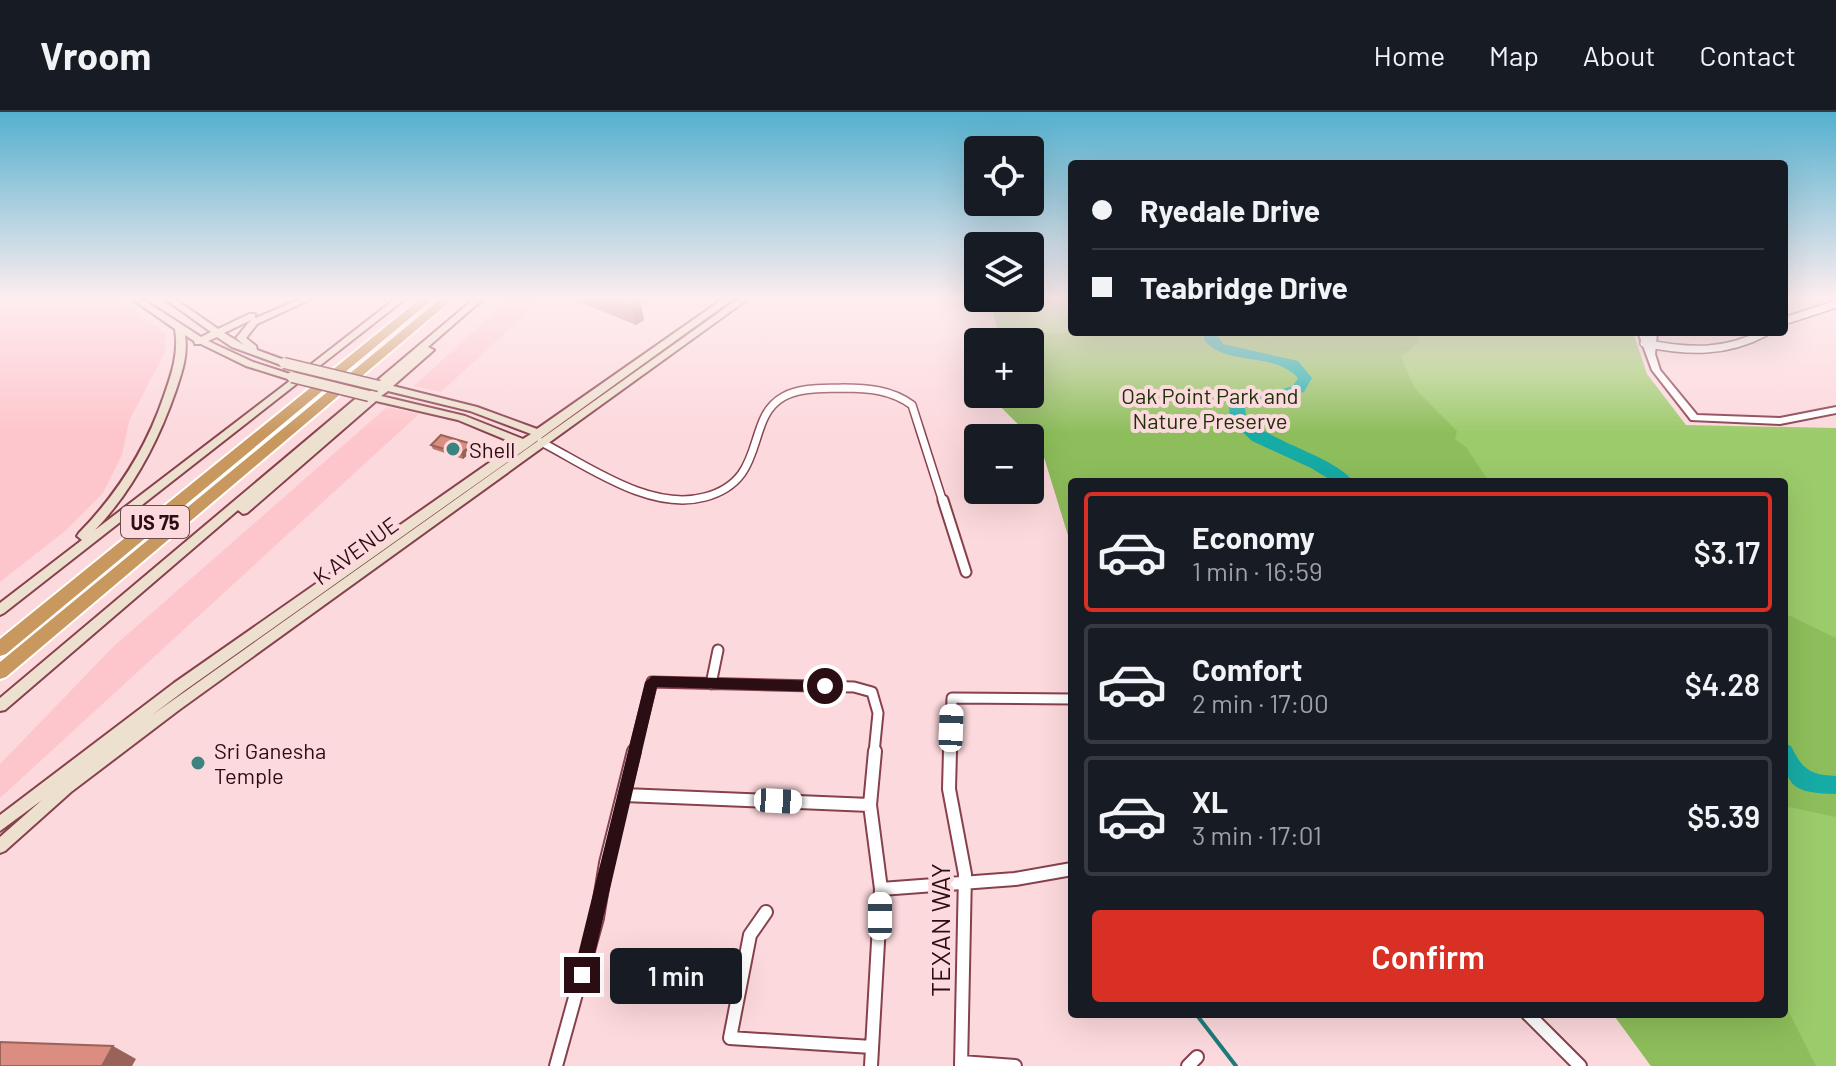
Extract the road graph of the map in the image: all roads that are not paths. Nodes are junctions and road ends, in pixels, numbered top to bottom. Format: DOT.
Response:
graph roads {
  1 [pos="181,344"];
  2 [pos="202,344"];
  3 [pos="237,344"];
  4 [pos="247,344"];
  5 [pos="343,344"];
  6 [pos="373,344"];
  7 [pos="394,344"];
  8 [pos="427,344"];
  9 [pos="434,344"];
  10 [pos="668,344"];
  11 [pos="678,344"];
  12 [pos="1649,344"];
  13 [pos="1746,344"];
  14 [pos="261,356"];
  15 [pos="383,386"];
  16 [pos="372,397"];
  17 [pos="473,409"];
  18 [pos="1836,410"];
  19 [pos="461,418"];
  20 [pos="540,437"];
  21 [pos="522,444"];
  22 [pos="431,516"];
  23 [pos="966,572"];
  24 [pos="35,582"];
  25 [pos="321,595"];
  26 [pos="123,602"];
  27 [pos="0,610"];
  28 [pos="0,649"];
  29 [pos="718,650"];
  30 [pos="0,672"];
  31 [pos="711,684"];
  32 [pos="1068,699"];
  33 [pos="0,706"];
  34 [pos="624,795"];
  35 [pos="870,805"];
  36 [pos="0,824"];
  37 [pos="0,846"];
  38 [pos="1068,870"];
  39 [pos="964,883"];
  40 [pos="881,889"];
  41 [pos="766,912"];
  42 [pos="1532,1018"];
  43 [pos="872,1047"];
  44 [pos="961,1064"];
  45 [pos="556,1066"];
  46 [pos="871,1066"];
  47 [pos="1015,1066"];
  48 [pos="1580,1066"];
  1 -- 24 [label="main road"];
  2 -- 16 [label="main road, bridge"];
  3 -- 14 [label="main road"];
  4 -- 14 [label="main road"];
  5 -- 24 [label="main road"];
  6 -- 28 [label="highway, US 75"];
  7 -- 30 [label="highway, US 75"];
  8 -- 26 [label="main road"];
  9 -- 15 [label="main road"];
  10 -- 20 [label="main road, K AVENUE"];
  11 -- 20 [label="main road, K AVENUE"];
  12 -- 13 [label="street"];
  12 -- 18 [label="street"];
  14 -- 15 [label="main road, bridge"];
  15 -- 16 [label="main road"];
  15 -- 17 [label="main road"];
  16 -- 19 [label="main road"];
  16 -- 26 [label="main road"];
  17 -- 19 [label="main road"];
  17 -- 20 [label="main road"];
  19 -- 21 [label="main road"];
  20 -- 21 [label="main road"];
  20 -- 22 [label="main road, K AVENUE"];
  20 -- 23 [label="street"];
  21 -- 22 [label="main road, K AVENUE"];
  22 -- 25 [label="main road, K AVENUE"];
  24 -- 27 [label="main road"];
  25 -- 36 [label="main road, K AVENUE"];
  25 -- 37 [label="main road, K AVENUE"];
  26 -- 33 [label="main road"];
  29 -- 31 [label="street"];
  31 -- 34 [label="street"];
  31 -- 35 [label="street"];
  32 -- 39 [label="street, TEXAN WAY"];
  34 -- 35 [label="street"];
  34 -- 45 [label="street"];
  35 -- 40 [label="street"];
  38 -- 39 [label="street"];
  39 -- 40 [label="street"];
  39 -- 44 [label="street, TEXAN WAY"];
  40 -- 43 [label="street"];
  41 -- 43 [label="street"];
  42 -- 48 [label="street"];
  43 -- 46 [label="street"];
  44 -- 47 [label="street"];
}
